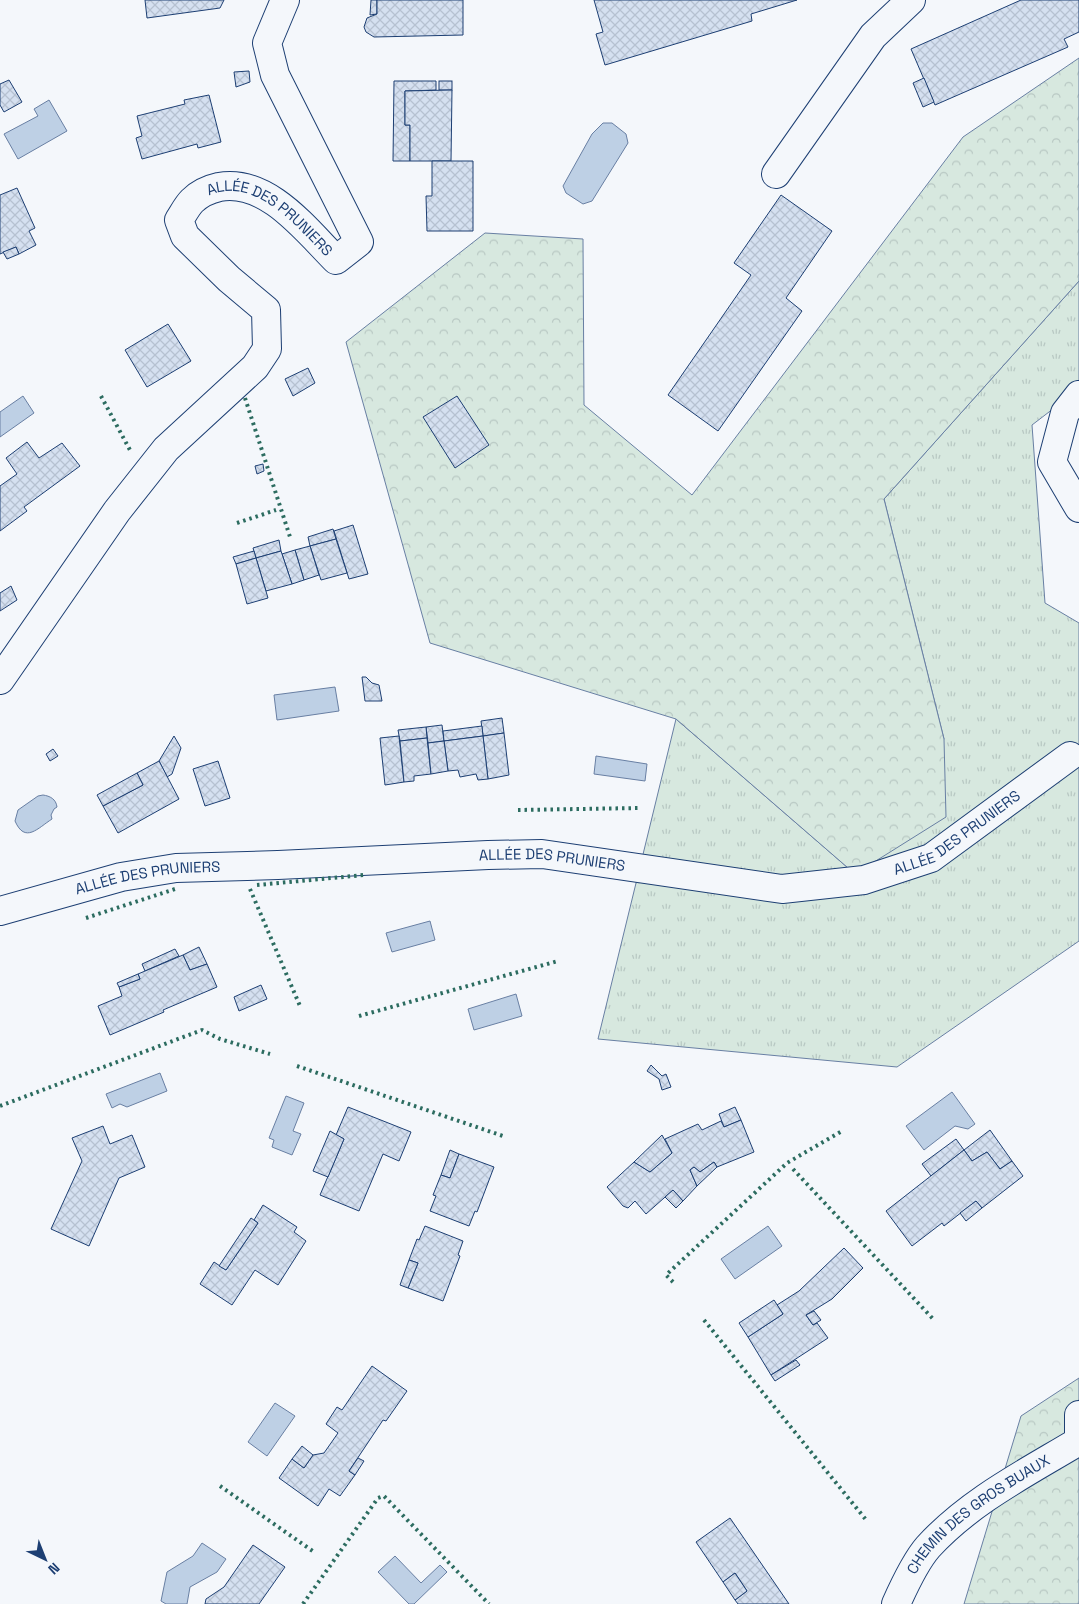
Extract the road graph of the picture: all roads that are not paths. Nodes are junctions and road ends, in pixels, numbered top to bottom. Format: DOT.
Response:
graph roads {
  1 [pos="284,0"];
  2 [pos="910,0"];
  3 [pos="776,174"];
  4 [pos="1079,395"];
  5 [pos="1079,508"];
  6 [pos="0,680"];
  7 [pos="1070,756"];
  8 [pos="0,911"];
  9 [pos="1079,1415"];
  10 [pos="1079,1441"];
  11 [pos="896,1604"];
  1 -- 6 [label="street, ALLÉE DES PRUNIERS"];
  2 -- 3 [label="street"];
  4 -- 5 [label="street"];
  7 -- 8 [label="street, ALLÉE DES PRUNIERS"];
  9 -- 10 [label="street"];
  10 -- 11 [label="street, CHEMIN DES GROS BUAUX"];
}
